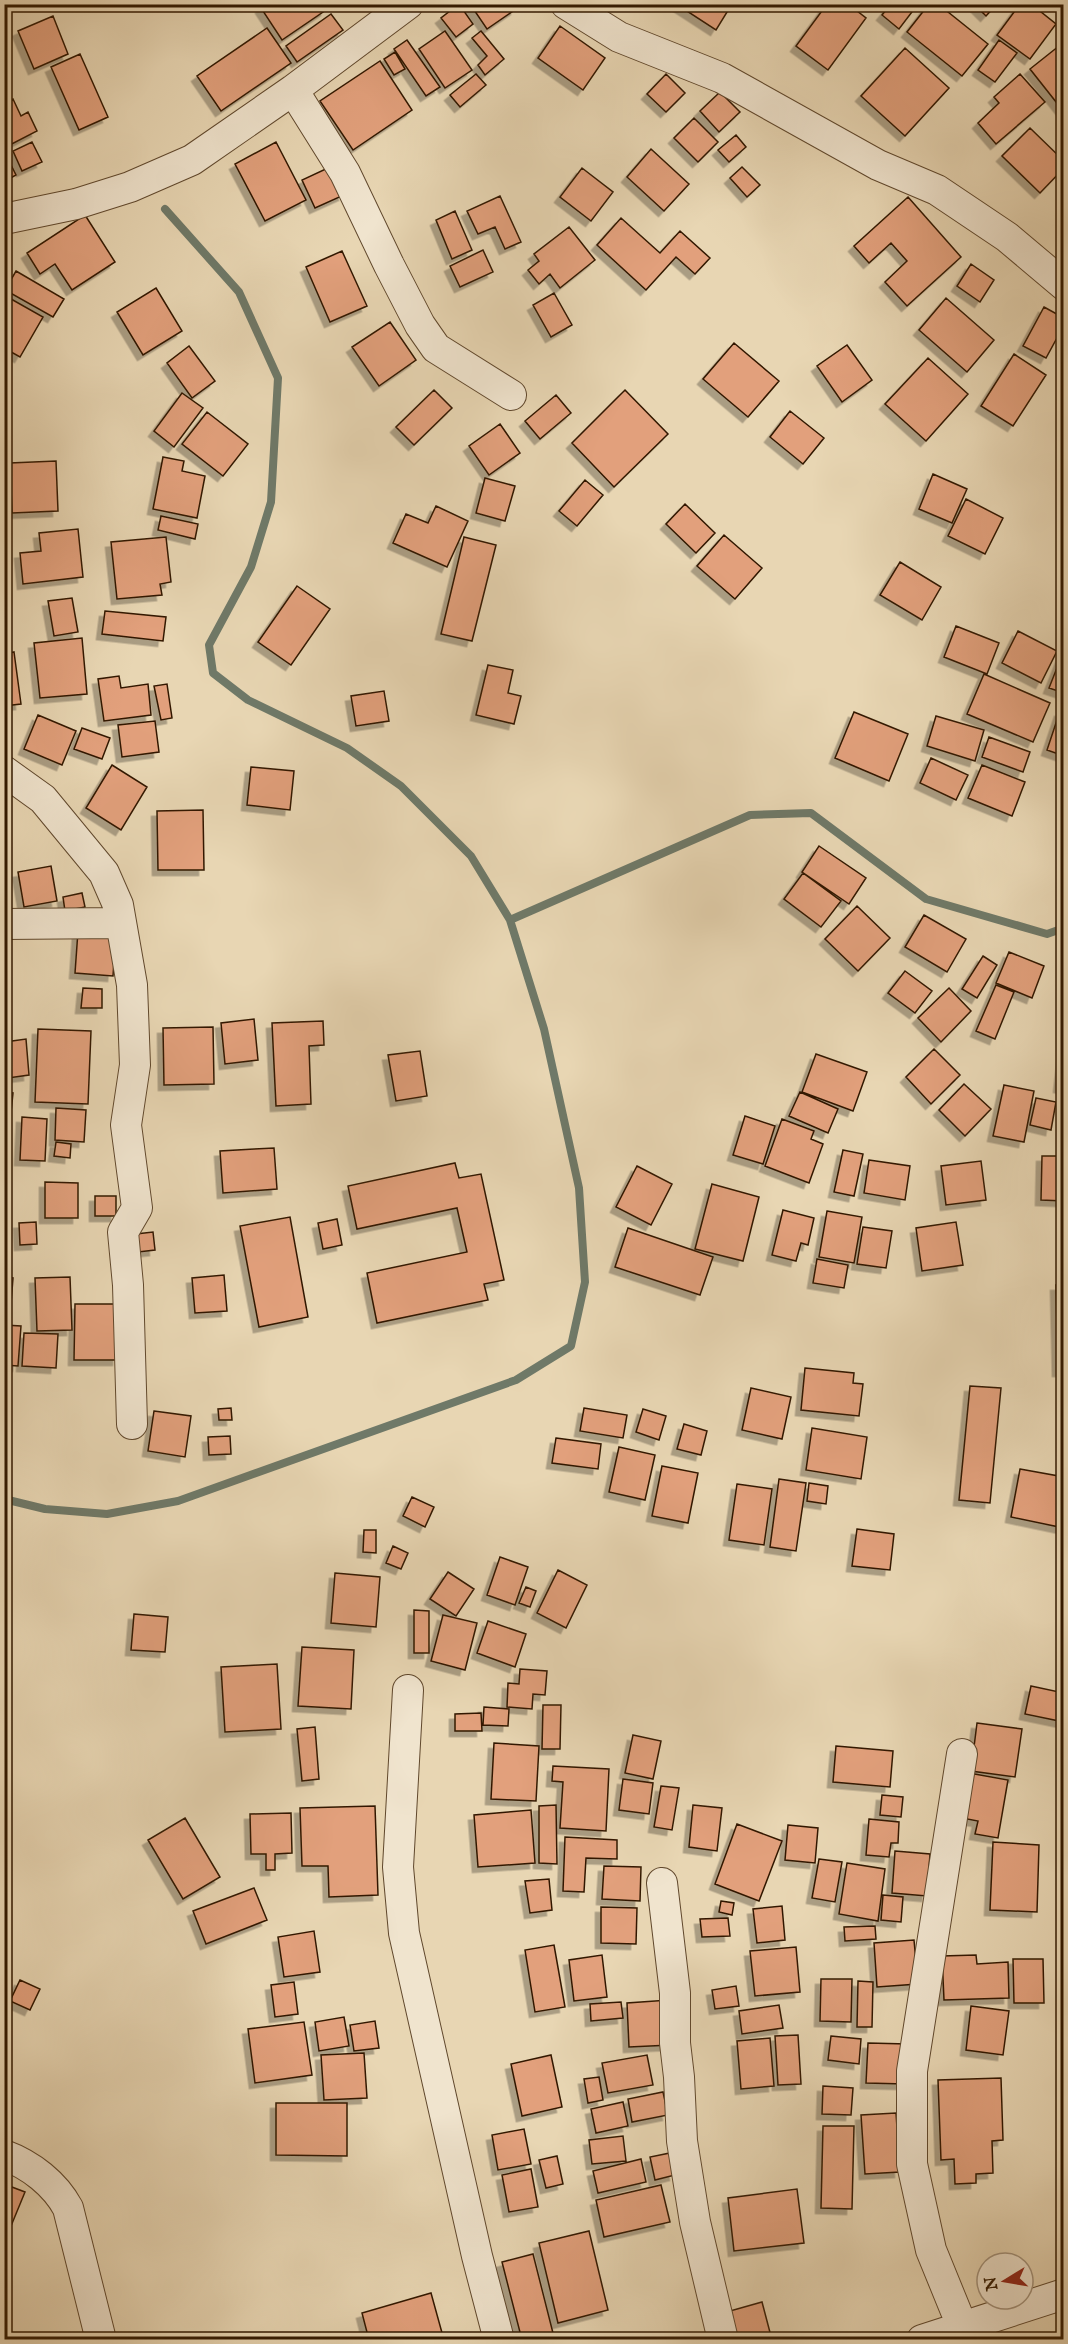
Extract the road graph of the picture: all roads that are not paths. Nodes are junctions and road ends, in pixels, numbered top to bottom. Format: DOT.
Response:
graph roads {
  1 [pos="408,4"];
  2 [pos="566,4"];
  3 [pos="293,90"];
  4 [pos="4,219"];
  5 [pos="1064,285"];
  6 [pos="511,395"];
  7 [pos="4,771"];
  8 [pos="120,923"];
  9 [pos="4,924"];
  10 [pos="132,1424"];
  11 [pos="408,1690"];
  12 [pos="962,1754"];
  13 [pos="662,1883"];
  14 [pos="4,2155"];
  15 [pos="1064,2294"];
  16 [pos="962,2326"];
  17 [pos="101,2340"];
  18 [pos="499,2340"];
  19 [pos="723,2340"];
  20 [pos="922,2340"];
  1 -- 3 [label="street"];
  2 -- 5 [label="street"];
  3 -- 4 [label="street"];
  3 -- 6 [label="street"];
  7 -- 8 [label="street"];
  8 -- 9 [label="street"];
  8 -- 10 [label="street"];
  11 -- 18 [label="street"];
  12 -- 16 [label="street"];
  13 -- 19 [label="street"];
  14 -- 17 [label="street"];
  15 -- 16 [label="street"];
  16 -- 20 [label="street"];
}
